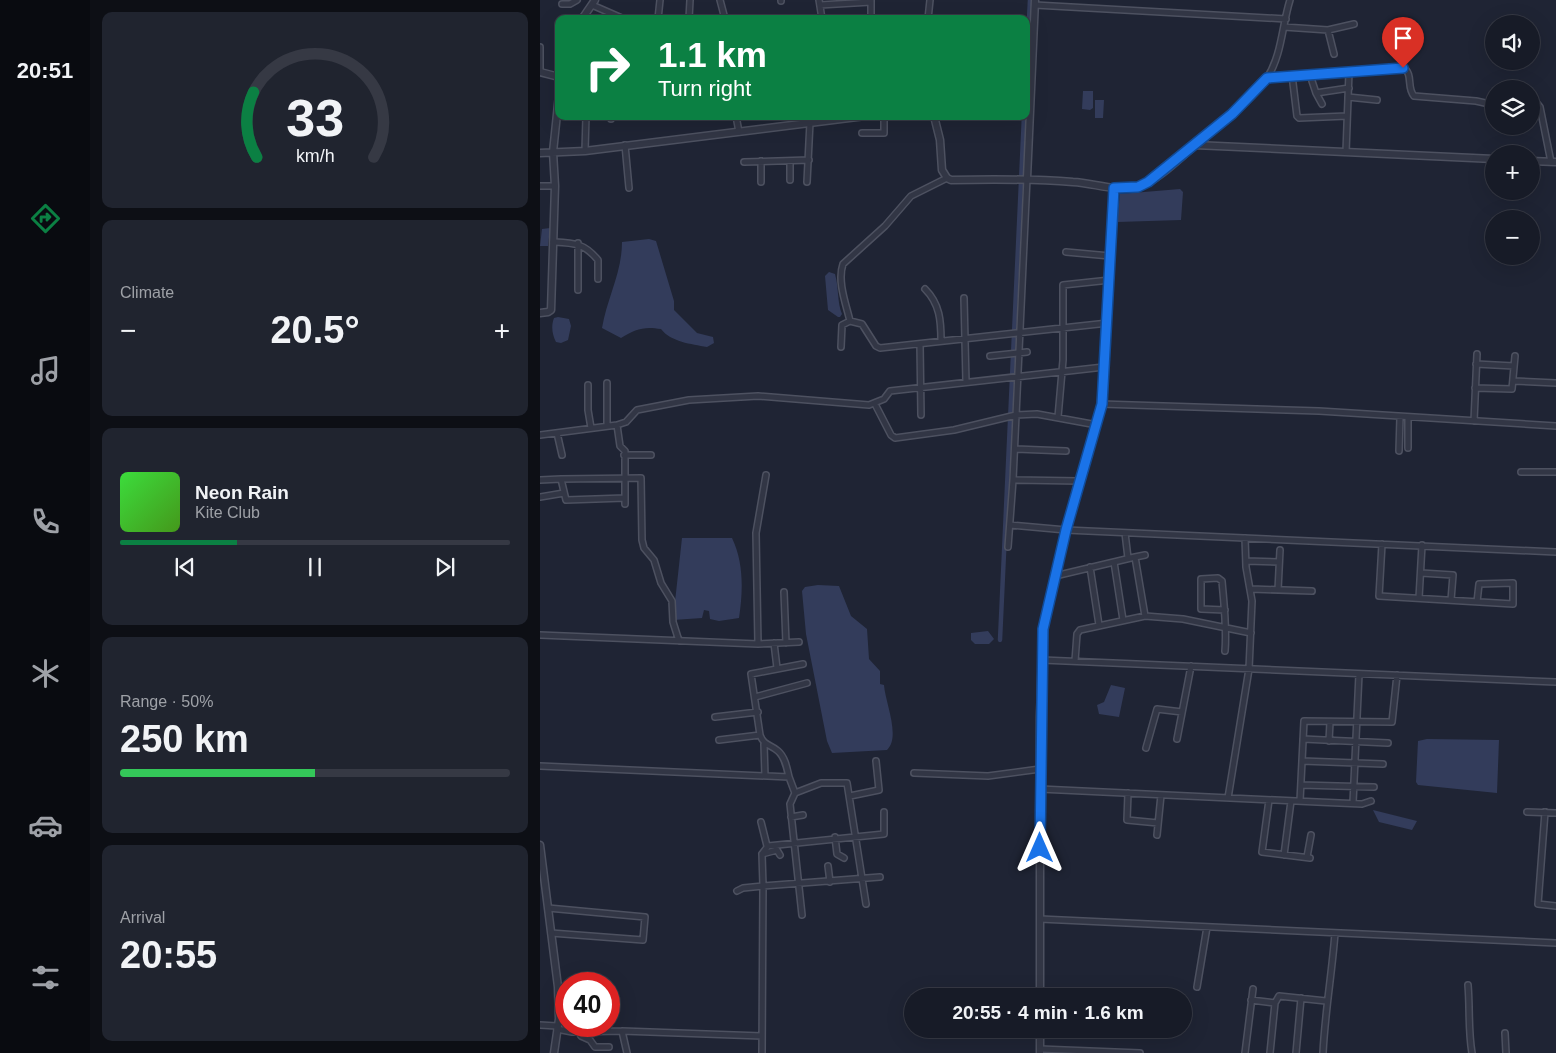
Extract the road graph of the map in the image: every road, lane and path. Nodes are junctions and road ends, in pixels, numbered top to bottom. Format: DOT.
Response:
graph roads {
  1 [pos="577,0"];
  2 [pos="660,0"];
  3 [pos="690,0"];
  4 [pos="720,0"];
  5 [pos="930,0"];
  6 [pos="1290,0"];
  7 [pos="871,1"];
  8 [pos="593,2"];
  9 [pos="820,2"];
  10 [pos="1035,3"];
  11 [pos="562,4"];
  12 [pos="585,15"];
  13 [pos="617,15"];
  14 [pos="658,15"];
  15 [pos="688,15"];
  16 [pos="724,15"];
  17 [pos="822,15"];
  18 [pos="871,15"];
  19 [pos="928,15"];
  20 [pos="1286,19"];
  21 [pos="1354,24"];
  22 [pos="1284,27"];
  23 [pos="1328,30"];
  24 [pos="540,47"];
  25 [pos="1334,54"];
  26 [pos="540,72"];
  27 [pos="1349,72"];
  28 [pos="1292,75"];
  29 [pos="555,76"];
  30 [pos="1030,76"];
  31 [pos="1267,78"];
  32 [pos="1312,81"];
  33 [pos="1348,88"];
  34 [pos="1316,93"];
  35 [pos="1348,97"];
  36 [pos="1377,100"];
  37 [pos="1485,103"];
  38 [pos="1322,104"];
  39 [pos="1540,106"];
  40 [pos="1348,116"];
  41 [pos="556,120"];
  42 [pos="586,120"];
  43 [pos="737,120"];
  44 [pos="821,120"];
  45 [pos="884,120"];
  46 [pos="935,120"];
  47 [pos="1027,120"];
  48 [pos="810,122"];
  49 [pos="739,132"];
  50 [pos="862,133"];
  51 [pos="1195,144"];
  52 [pos="625,145"];
  53 [pos="585,151"];
  54 [pos="553,152"];
  55 [pos="1346,152"];
  56 [pos="540,153"];
  57 [pos="1485,159"];
  58 [pos="809,160"];
  59 [pos="761,161"];
  60 [pos="790,161"];
  61 [pos="1540,161"];
  62 [pos="744,162"];
  63 [pos="1554,162"];
  64 [pos="947,178"];
  65 [pos="1023,178"];
  66 [pos="790,180"];
  67 [pos="761,182"];
  68 [pos="807,182"];
  69 [pos="540,186"];
  70 [pos="555,186"];
  71 [pos="629,188"];
  72 [pos="1114,188"];
  73 [pos="553,242"];
  74 [pos="578,243"];
  75 [pos="1066,252"];
  76 [pos="1110,256"];
  77 [pos="598,279"];
  78 [pos="1110,280"];
  79 [pos="926,289"];
  80 [pos="578,290"];
  81 [pos="964,298"];
  82 [pos="540,313"];
  83 [pos="850,321"];
  84 [pos="1108,323"];
  85 [pos="1064,327"];
  86 [pos="1017,331"];
  87 [pos="966,338"];
  88 [pos="941,341"];
  89 [pos="920,344"];
  90 [pos="841,347"];
  91 [pos="1027,352"];
  92 [pos="1015,353"];
  93 [pos="1477,354"];
  94 [pos="990,356"];
  95 [pos="1515,356"];
  96 [pos="1476,364"];
  97 [pos="1514,366"];
  98 [pos="1104,367"];
  99 [pos="1063,370"];
  100 [pos="1014,375"];
  101 [pos="1514,381"];
  102 [pos="966,382"];
  103 [pos="1556,383"];
  104 [pos="607,384"];
  105 [pos="588,385"];
  106 [pos="921,387"];
  107 [pos="1475,388"];
  108 [pos="875,404"];
  109 [pos="1102,404"];
  110 [pos="921,415"];
  111 [pos="1013,416"];
  112 [pos="1058,417"];
  113 [pos="1400,417"];
  114 [pos="1408,418"];
  115 [pos="1474,421"];
  116 [pos="617,425"];
  117 [pos="1097,425"];
  118 [pos="608,426"];
  119 [pos="1556,426"];
  120 [pos="591,428"];
  121 [pos="557,433"];
  122 [pos="540,435"];
  123 [pos="1015,448"];
  124 [pos="1408,448"];
  125 [pos="1066,451"];
  126 [pos="1400,451"];
  127 [pos="562,455"];
  128 [pos="624,455"];
  129 [pos="651,455"];
  130 [pos="1521,472"];
  131 [pos="1556,472"];
  132 [pos="766,475"];
  133 [pos="624,477"];
  134 [pos="561,479"];
  135 [pos="540,480"];
  136 [pos="1013,480"];
  137 [pos="1079,481"];
  138 [pos="564,493"];
  139 [pos="540,497"];
  140 [pos="625,498"];
  141 [pos="625,504"];
  142 [pos="1010,525"];
  143 [pos="1066,530"];
  144 [pos="1126,533"];
  145 [pos="1245,538"];
  146 [pos="1382,544"];
  147 [pos="1422,545"];
  148 [pos="1008,547"];
  149 [pos="1280,550"];
  150 [pos="1556,552"];
  151 [pos="1145,555"];
  152 [pos="1136,557"];
  153 [pos="1128,558"];
  154 [pos="1246,561"];
  155 [pos="1114,562"];
  156 [pos="1280,562"];
  157 [pos="1090,566"];
  158 [pos="1421,573"];
  159 [pos="1055,576"];
  160 [pos="1250,589"];
  161 [pos="1278,590"];
  162 [pos="1312,591"];
  163 [pos="784,592"];
  164 [pos="1419,598"];
  165 [pos="1451,600"];
  166 [pos="1477,602"];
  167 [pos="1225,610"];
  168 [pos="1145,616"];
  169 [pos="1123,620"];
  170 [pos="1099,625"];
  171 [pos="1227,629"];
  172 [pos="1251,633"];
  173 [pos="540,635"];
  174 [pos="679,641"];
  175 [pos="786,642"];
  176 [pos="799,642"];
  177 [pos="774,643"];
  178 [pos="758,644"];
  179 [pos="1225,651"];
  180 [pos="1042,660"];
  181 [pos="1075,661"];
  182 [pos="803,664"];
  183 [pos="1191,666"];
  184 [pos="777,668"];
  185 [pos="1250,669"];
  186 [pos="1359,674"];
  187 [pos="1397,675"];
  188 [pos="1556,682"];
  189 [pos="807,683"];
  190 [pos="755,696"];
  191 [pos="758,712"];
  192 [pos="1182,712"];
  193 [pos="715,717"];
  194 [pos="1330,722"];
  195 [pos="1356,722"];
  196 [pos="760,735"];
  197 [pos="1303,739"];
  198 [pos="719,740"];
  199 [pos="1177,740"];
  200 [pos="1328,741"];
  201 [pos="1356,742"];
  202 [pos="1388,743"];
  203 [pos="764,744"];
  204 [pos="1146,748"];
  205 [pos="876,761"];
  206 [pos="1302,761"];
  207 [pos="1355,763"];
  208 [pos="1383,764"];
  209 [pos="540,766"];
  210 [pos="1040,769"];
  211 [pos="914,773"];
  212 [pos="765,776"];
  213 [pos="789,777"];
  214 [pos="1301,785"];
  215 [pos="1354,787"];
  216 [pos="1374,787"];
  217 [pos="1040,789"];
  218 [pos="795,792"];
  219 [pos="1128,793"];
  220 [pos="1161,795"];
  221 [pos="850,796"];
  222 [pos="1228,798"];
  223 [pos="1270,800"];
  224 [pos="1291,800"];
  225 [pos="1300,801"];
  226 [pos="1371,801"];
  227 [pos="1353,803"];
  228 [pos="884,812"];
  229 [pos="1527,812"];
  230 [pos="1545,812"];
  231 [pos="1556,813"];
  232 [pos="803,815"];
  233 [pos="791,817"];
  234 [pos="761,822"];
  235 [pos="1158,823"];
  236 [pos="1157,834"];
  237 [pos="1310,835"];
  238 [pos="856,836"];
  239 [pos="835,838"];
  240 [pos="794,842"];
  241 [pos="540,845"];
  242 [pos="768,846"];
  243 [pos="762,854"];
  244 [pos="780,855"];
  245 [pos="1284,855"];
  246 [pos="844,858"];
  247 [pos="828,866"];
  248 [pos="880,877"];
  249 [pos="863,878"];
  250 [pos="830,882"];
  251 [pos="799,884"];
  252 [pos="763,886"];
  253 [pos="737,891"];
  254 [pos="543,895"];
  255 [pos="866,904"];
  256 [pos="1556,906"];
  257 [pos="548,908"];
  258 [pos="802,915"];
  259 [pos="1040,919"];
  260 [pos="1207,927"];
  261 [pos="551,933"];
  262 [pos="1335,933"];
  263 [pos="1556,943"];
  264 [pos="556,972"];
  265 [pos="1468,985"];
  266 [pos="1197,987"];
  267 [pos="1040,988"];
  268 [pos="1253,989"];
  269 [pos="1301,998"];
  270 [pos="1252,1000"];
  271 [pos="1326,1001"];
  272 [pos="1275,1002"];
  273 [pos="540,1025"];
  274 [pos="555,1028"];
  275 [pos="622,1030"];
  276 [pos="1505,1033"];
  277 [pos="762,1036"];
  278 [pos="556,1037"];
  279 [pos="583,1037"];
  280 [pos="1040,1038"];
  281 [pos="609,1047"];
  282 [pos="1040,1051"];
  283 [pos="554,1053"];
  284 [pos="627,1053"];
  285 [pos="762,1053"];
  286 [pos="1140,1053"];
  287 [pos="1245,1053"];
  288 [pos="1270,1053"];
  289 [pos="1296,1053"];
  290 [pos="1322,1053"];
  291 [pos="1472,1053"];
  292 [pos="1506,1053"];
  1 -- 11 [label="street"];
  2 -- 14 [label="street"];
  3 -- 15 [label="street"];
  4 -- 16 [label="street"];
  5 -- 19 [label="street"];
  6 -- 20 [label="street"];
  7 -- 9 [label="street"];
  7 -- 18 [label="street"];
  8 -- 12 [label="street"];
  8 -- 13 [label="street"];
  9 -- 17 [label="street"];
  10 -- 20 [label="street"];
  10 -- 30 [label="street"];
  20 -- 22 [label="street"];
  21 -- 23 [label="street"];
  22 -- 23 [label="street"];
  22 -- 31 [label="street"];
  23 -- 25 [label="street"];
  24 -- 26 [label="street"];
  26 -- 29 [label="street"];
  27 -- 28 [label="street"];
  27 -- 33 [label="street"];
  27 -- 37 [label="street"];
  28 -- 31 [label="street"];
  28 -- 40 [label="street"];
  31 -- 51 [label="street"];
  32 -- 34 [label="street"];
  33 -- 34 [label="street"];
  33 -- 35 [label="street"];
  34 -- 38 [label="street"];
  35 -- 36 [label="street"];
  35 -- 40 [label="street"];
  39 -- 63 [label="street"];
  40 -- 55 [label="street"];
  41 -- 54 [label="street"];
  42 -- 53 [label="street"];
  43 -- 49 [label="street"];
  44 -- 48 [label="street"];
  45 -- 50 [label="street"];
  46 -- 64 [label="street"];
  47 -- 65 [label="street"];
  48 -- 49 [label="street"];
  48 -- 58 [label="street"];
  49 -- 52 [label="street"];
  51 -- 55 [label="street"];
  51 -- 72 [label="street"];
  52 -- 53 [label="street"];
  52 -- 71 [label="street"];
  53 -- 54 [label="street"];
  54 -- 56 [label="street"];
  54 -- 70 [label="street"];
  55 -- 57 [label="street"];
  58 -- 60 [label="street"];
  58 -- 68 [label="street"];
  59 -- 60 [label="street"];
  59 -- 62 [label="street"];
  59 -- 67 [label="street"];
  60 -- 66 [label="street"];
  61 -- 63 [label="street"];
  64 -- 65 [label="street"];
  64 -- 83 [label="street"];
  65 -- 72 [label="street"];
  65 -- 86 [label="street"];
  69 -- 70 [label="street"];
  70 -- 73 [label="street"];
  72 -- 76 [label="street"];
  73 -- 74 [label="street"];
  73 -- 82 [label="street"];
  74 -- 77 [label="street"];
  74 -- 80 [label="street"];
  75 -- 76 [label="street"];
  76 -- 78 [label="street"];
  78 -- 84 [label="street"];
  78 -- 85 [label="street"];
  79 -- 88 [label="street"];
  81 -- 87 [label="street"];
  83 -- 89 [label="street"];
  83 -- 90 [label="street"];
  84 -- 85 [label="street"];
  84 -- 98 [label="street"];
  85 -- 86 [label="street"];
  85 -- 99 [label="street"];
  86 -- 87 [label="street"];
  86 -- 92 [label="street"];
  87 -- 88 [label="street"];
  87 -- 102 [label="street"];
  88 -- 89 [label="street"];
  89 -- 106 [label="street"];
  91 -- 92 [label="street"];
  92 -- 94 [label="street"];
  92 -- 100 [label="street"];
  93 -- 96 [label="street"];
  95 -- 97 [label="street"];
  96 -- 97 [label="street"];
  96 -- 107 [label="street"];
  97 -- 101 [label="street"];
  98 -- 99 [label="street"];
  98 -- 109 [label="street"];
  99 -- 100 [label="street"];
  99 -- 112 [label="street"];
  100 -- 102 [label="street"];
  100 -- 111 [label="street"];
  101 -- 103 [label="street"];
  101 -- 107 [label="street"];
  102 -- 106 [label="street"];
  104 -- 118 [label="street"];
  105 -- 120 [label="street"];
  106 -- 108 [label="street"];
  106 -- 110 [label="street"];
  107 -- 115 [label="street"];
  108 -- 111 [label="street"];
  108 -- 116 [label="street"];
  109 -- 113 [label="street"];
  109 -- 117 [label="street"];
  111 -- 112 [label="street"];
  111 -- 123 [label="street"];
  112 -- 117 [label="street"];
  113 -- 114 [label="street"];
  113 -- 126 [label="street"];
  114 -- 115 [label="street"];
  114 -- 124 [label="street"];
  115 -- 119 [label="street"];
  116 -- 118 [label="street"];
  116 -- 128 [label="street"];
  117 -- 137 [label="street"];
  118 -- 120 [label="street"];
  120 -- 121 [label="street"];
  121 -- 122 [label="street"];
  121 -- 127 [label="street"];
  123 -- 125 [label="street"];
  123 -- 136 [label="street"];
  128 -- 129 [label="street"];
  128 -- 133 [label="street"];
  130 -- 131 [label="street"];
  132 -- 178 [label="street"];
  133 -- 134 [label="street"];
  133 -- 140 [label="street"];
  133 -- 174 [label="street"];
  134 -- 135 [label="street"];
  134 -- 138 [label="street"];
  136 -- 137 [label="street"];
  136 -- 142 [label="street"];
  137 -- 143 [label="street"];
  138 -- 139 [label="street"];
  138 -- 140 [label="street"];
  140 -- 141 [label="street"];
  142 -- 143 [label="street"];
  142 -- 148 [label="street"];
  143 -- 144 [label="street"];
  143 -- 159 [label="street"];
  144 -- 145 [label="street"];
  144 -- 153 [label="street"];
  145 -- 146 [label="street"];
  145 -- 154 [label="street"];
  146 -- 147 [label="street"];
  146 -- 164 [label="street"];
  147 -- 150 [label="street"];
  147 -- 158 [label="street"];
  149 -- 156 [label="street"];
  151 -- 152 [label="street"];
  152 -- 153 [label="street"];
  152 -- 168 [label="street"];
  153 -- 155 [label="street"];
  154 -- 156 [label="street"];
  154 -- 160 [label="street"];
  155 -- 157 [label="street"];
  155 -- 169 [label="street"];
  156 -- 161 [label="street"];
  157 -- 159 [label="street"];
  157 -- 170 [label="street"];
  158 -- 164 [label="street"];
  158 -- 165 [label="street"];
  159 -- 180 [label="street"];
  160 -- 161 [label="street"];
  160 -- 172 [label="street"];
  161 -- 162 [label="street"];
  163 -- 175 [label="street"];
  164 -- 165 [label="street"];
  165 -- 166 [label="street"];
  166 -- 166 [label="street"];
  167 -- 167 [label="street"];
  167 -- 171 [label="street"];
  168 -- 169 [label="street"];
  168 -- 171 [label="street"];
  169 -- 170 [label="street"];
  170 -- 181 [label="street"];
  171 -- 172 [label="street"];
  171 -- 179 [label="street"];
  172 -- 185 [label="street"];
  173 -- 174 [label="street"];
  174 -- 178 [label="street"];
  175 -- 176 [label="street"];
  175 -- 177 [label="street"];
  177 -- 178 [label="street"];
  177 -- 184 [label="street"];
  180 -- 181 [label="street"];
  180 -- 210 [label="street"];
  181 -- 183 [label="street"];
  182 -- 184 [label="street"];
  183 -- 185 [label="street"];
  183 -- 192 [label="street"];
  184 -- 190 [label="street"];
  185 -- 186 [label="street"];
  185 -- 222 [label="street"];
  186 -- 187 [label="street"];
  186 -- 195 [label="street"];
  187 -- 188 [label="street"];
  187 -- 195 [label="street"];
  189 -- 190 [label="street"];
  190 -- 191 [label="street"];
  191 -- 193 [label="street"];
  191 -- 196 [label="street"];
  192 -- 199 [label="street"];
  192 -- 204 [label="street"];
  194 -- 195 [label="street"];
  194 -- 197 [label="street"];
  194 -- 200 [label="street"];
  195 -- 201 [label="street"];
  196 -- 198 [label="street"];
  196 -- 203 [label="street"];
  197 -- 200 [label="street"];
  197 -- 206 [label="street"];
  200 -- 201 [label="street"];
  201 -- 202 [label="street"];
  201 -- 207 [label="street"];
  203 -- 212 [label="street"];
  203 -- 213 [label="street"];
  205 -- 221 [label="street"];
  206 -- 207 [label="street"];
  206 -- 214 [label="street"];
  207 -- 208 [label="street"];
  207 -- 215 [label="street"];
  209 -- 212 [label="street"];
  210 -- 211 [label="street"];
  210 -- 217 [label="street"];
  212 -- 213 [label="street"];
  213 -- 218 [label="street"];
  214 -- 215 [label="street"];
  214 -- 225 [label="street"];
  215 -- 216 [label="street"];
  215 -- 227 [label="street"];
  217 -- 219 [label="street"];
  217 -- 259 [label="street"];
  218 -- 221 [label="street"];
  218 -- 233 [label="street"];
  219 -- 220 [label="street"];
  219 -- 235 [label="street"];
  220 -- 222 [label="street"];
  220 -- 235 [label="street"];
  221 -- 238 [label="street"];
  222 -- 223 [label="street"];
  223 -- 224 [label="street"];
  223 -- 245 [label="street"];
  224 -- 225 [label="street"];
  224 -- 245 [label="street"];
  225 -- 227 [label="street"];
  226 -- 227 [label="street"];
  228 -- 238 [label="street"];
  229 -- 230 [label="street"];
  230 -- 231 [label="street"];
  230 -- 256 [label="street"];
  232 -- 233 [label="street"];
  233 -- 240 [label="street"];
  234 -- 242 [label="street"];
  235 -- 236 [label="street"];
  237 -- 245 [label="street"];
  238 -- 239 [label="street"];
  238 -- 249 [label="street"];
  239 -- 240 [label="street"];
  239 -- 246 [label="street"];
  240 -- 242 [label="street"];
  240 -- 251 [label="street"];
  241 -- 254 [label="street"];
  242 -- 243 [label="street"];
  243 -- 244 [label="street"];
  243 -- 252 [label="street"];
  247 -- 250 [label="street"];
  248 -- 249 [label="street"];
  249 -- 250 [label="street"];
  249 -- 255 [label="street"];
  250 -- 251 [label="street"];
  251 -- 252 [label="street"];
  251 -- 258 [label="street"];
  252 -- 253 [label="street"];
  252 -- 277 [label="street"];
  254 -- 257 [label="street"];
  257 -- 261 [label="street"];
  257 -- 261 [label="street"];
  259 -- 260 [label="street"];
  259 -- 267 [label="street"];
  260 -- 262 [label="street"];
  260 -- 266 [label="street"];
  261 -- 264 [label="street"];
  262 -- 263 [label="street"];
  262 -- 271 [label="street"];
  265 -- 291 [label="street"];
  268 -- 270 [label="street"];
  269 -- 271 [label="street"];
  269 -- 272 [label="street"];
  269 -- 289 [label="street"];
  270 -- 272 [label="street"];
  270 -- 287 [label="street"];
  271 -- 290 [label="street"];
  272 -- 288 [label="street"];
  273 -- 274 [label="street"];
  275 -- 277 [label="street"];
  275 -- 284 [label="street"];
  276 -- 292 [label="street"];
  277 -- 285 [label="street"];
  278 -- 283 [label="street"];
  279 -- 281 [label="street"];
  280 -- 282 [label="street"];
  282 -- 286 [label="street"];
}
